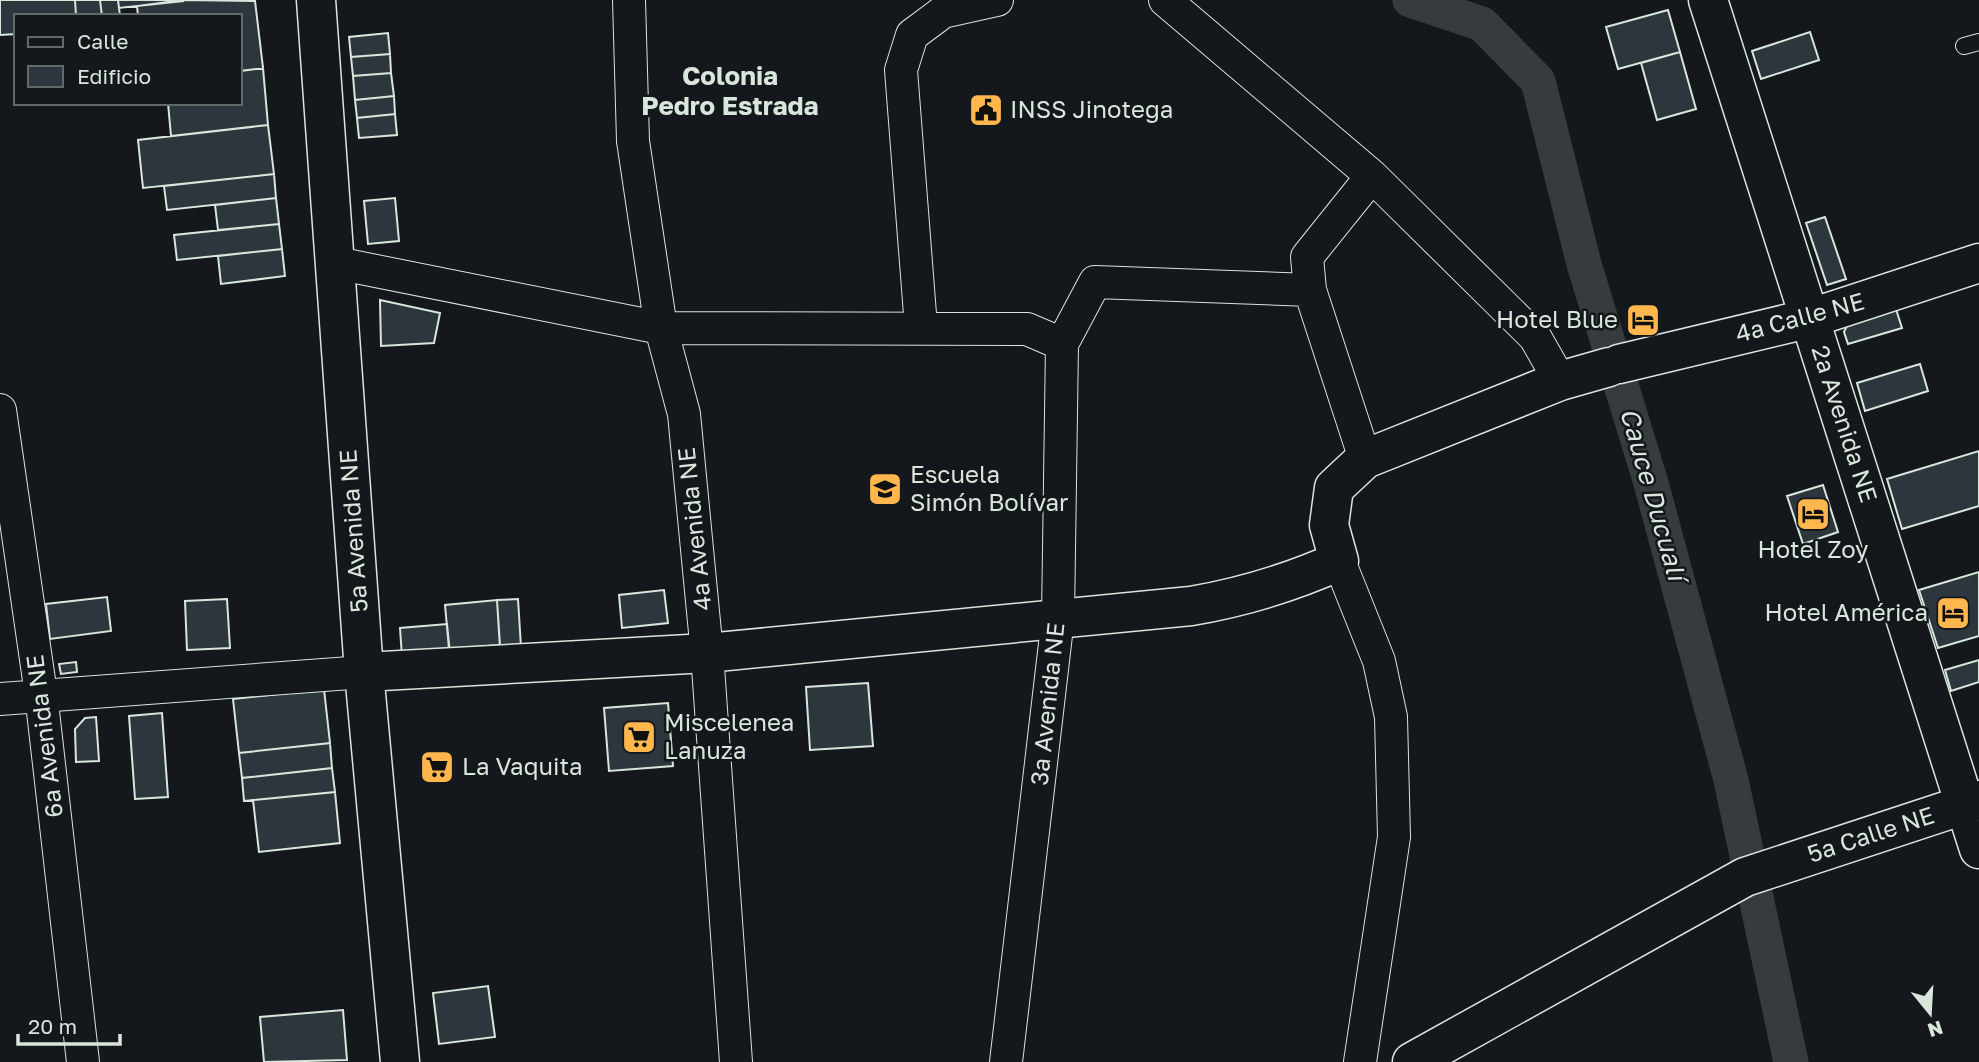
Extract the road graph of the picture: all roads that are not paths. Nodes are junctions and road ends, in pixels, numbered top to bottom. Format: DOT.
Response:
graph roads {
  1 [pos="316,0"];
  2 [pos="629,0"];
  3 [pos="997,0"];
  4 [pos="1165,0"];
  5 [pos="1708,0"];
  6 [pos="940,6"];
  7 [pos="1372,176"];
  8 [pos="336,263"];
  9 [pos="1979,263"];
  10 [pos="1310,290"];
  11 [pos="1811,318"];
  12 [pos="921,327"];
  13 [pos="662,328"];
  14 [pos="1062,344"];
  15 [pos="1560,381"];
  16 [pos="0,410"];
  17 [pos="1365,459"];
  18 [pos="1339,561"];
  19 [pos="1058,618"];
  20 [pos="708,653"];
  21 [pos="364,672"];
  22 [pos="41,694"];
  23 [pos="0,699"];
  24 [pos="1972,802"];
  25 [pos="1979,849"];
  26 [pos="83,1062"];
  27 [pos="400,1062"];
  28 [pos="736,1062"];
  29 [pos="1006,1062"];
  30 [pos="1360,1062"];
  31 [pos="1412,1062"];
  1 -- 8 [label="street, 5a Avenida NE"];
  2 -- 13 [label="street, 4a Avenida NE"];
  3 -- 6 [label="street"];
  4 -- 7 [label="street"];
  5 -- 11 [label="street, 2a Avenida NE"];
  6 -- 12 [label="street"];
  7 -- 10 [label="street"];
  7 -- 15 [label="street"];
  8 -- 13 [label="street"];
  8 -- 21 [label="street, 5a Avenida NE"];
  9 -- 11 [label="street, 4a Calle NE"];
  10 -- 14 [label="street"];
  10 -- 17 [label="street"];
  11 -- 15 [label="street, 4a Calle NE"];
  11 -- 24 [label="street, 2a Avenida NE"];
  12 -- 13 [label="street"];
  12 -- 14 [label="street"];
  13 -- 20 [label="street, 4a Avenida NE"];
  14 -- 19 [label="street, 3a Avenida NE"];
  15 -- 17 [label="street, 4a Calle NE"];
  16 -- 22 [label="street, 6a Avenida NE"];
  17 -- 18 [label="street"];
  18 -- 19 [label="street"];
  18 -- 30 [label="street"];
  19 -- 20 [label="street"];
  19 -- 29 [label="street, 3a Avenida NE"];
  20 -- 21 [label="street"];
  20 -- 28 [label="street, 4a Avenida NE"];
  21 -- 22 [label="street"];
  21 -- 27 [label="street, 5a Avenida NE"];
  22 -- 23 [label="street"];
  22 -- 26 [label="street, 6a Avenida NE"];
  24 -- 25 [label="street, 2a Avenida NE"];
  24 -- 31 [label="street, 5a Calle NE"];
}
